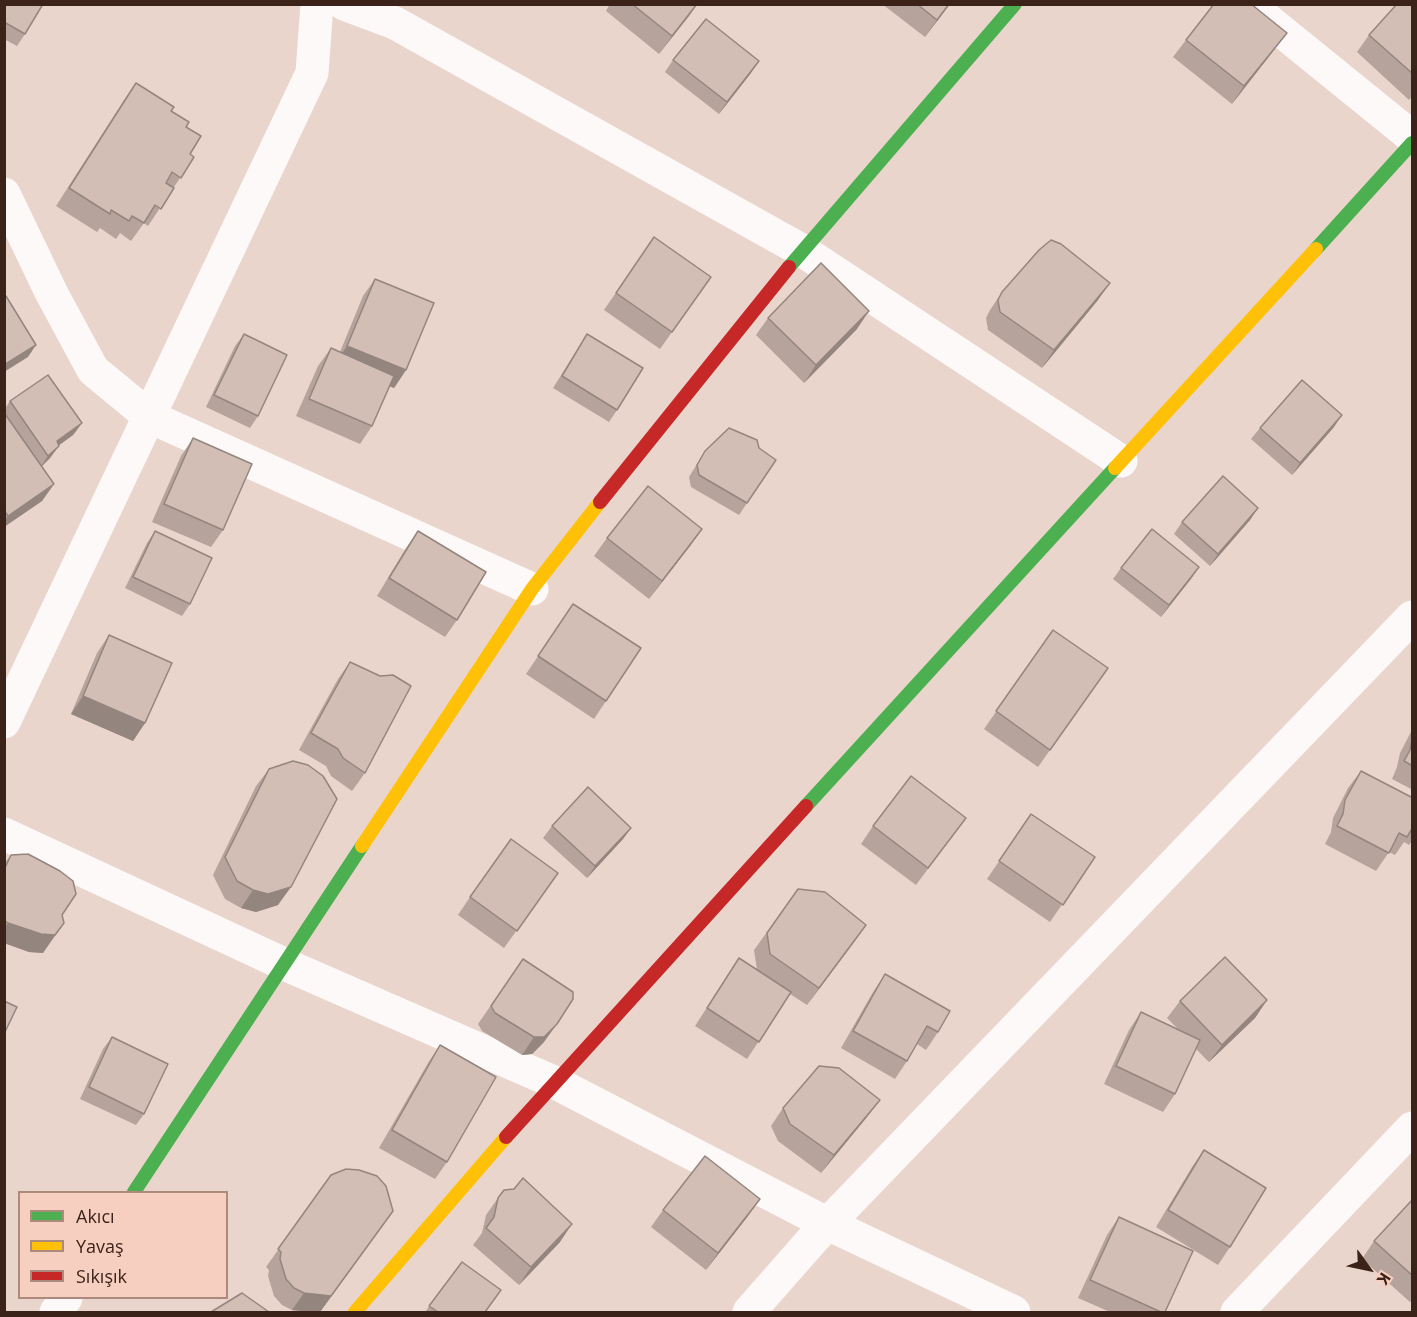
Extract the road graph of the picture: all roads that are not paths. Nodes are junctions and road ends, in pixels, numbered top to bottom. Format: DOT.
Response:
graph roads {
  1 [pos="317,4"];
  2 [pos="344,4"];
  3 [pos="1015,4"];
  4 [pos="1248,4"];
  5 [pos="403,14"];
  6 [pos="1413,137"];
  7 [pos="1413,142"];
  8 [pos="4,194"];
  9 [pos="803,250"];
  10 [pos="150,417"];
  11 [pos="1121,461"];
  12 [pos="532,590"];
  13 [pos="1413,617"];
  14 [pos="4,722"];
  15 [pos="4,834"];
  16 [pos="284,964"];
  17 [pos="554,1082"];
  18 [pos="1413,1128"];
  19 [pos="135,1191"];
  20 [pos="828,1224"];
  21 [pos="65,1299"];
  22 [pos="56,1312"];
  23 [pos="355,1312"];
  24 [pos="749,1312"];
  25 [pos="1014,1312"];
  26 [pos="1237,1312"];
  1 -- 10 [label="street"];
  2 -- 5 [label="street"];
  3 -- 9 [label="street"];
  4 -- 6 [label="street"];
  5 -- 9 [label="street"];
  7 -- 11 [label="street"];
  8 -- 10 [label="street"];
  9 -- 11 [label="street"];
  9 -- 12 [label="street"];
  10 -- 12 [label="street"];
  10 -- 14 [label="street"];
  11 -- 17 [label="street"];
  12 -- 16 [label="street"];
  13 -- 20 [label="street"];
  15 -- 16 [label="street"];
  16 -- 17 [label="street"];
  16 -- 19 [label="street"];
  17 -- 20 [label="street"];
  17 -- 23 [label="street"];
  18 -- 26 [label="street"];
  20 -- 24 [label="street"];
  20 -- 25 [label="street"];
  21 -- 22 [label="street"];
}
